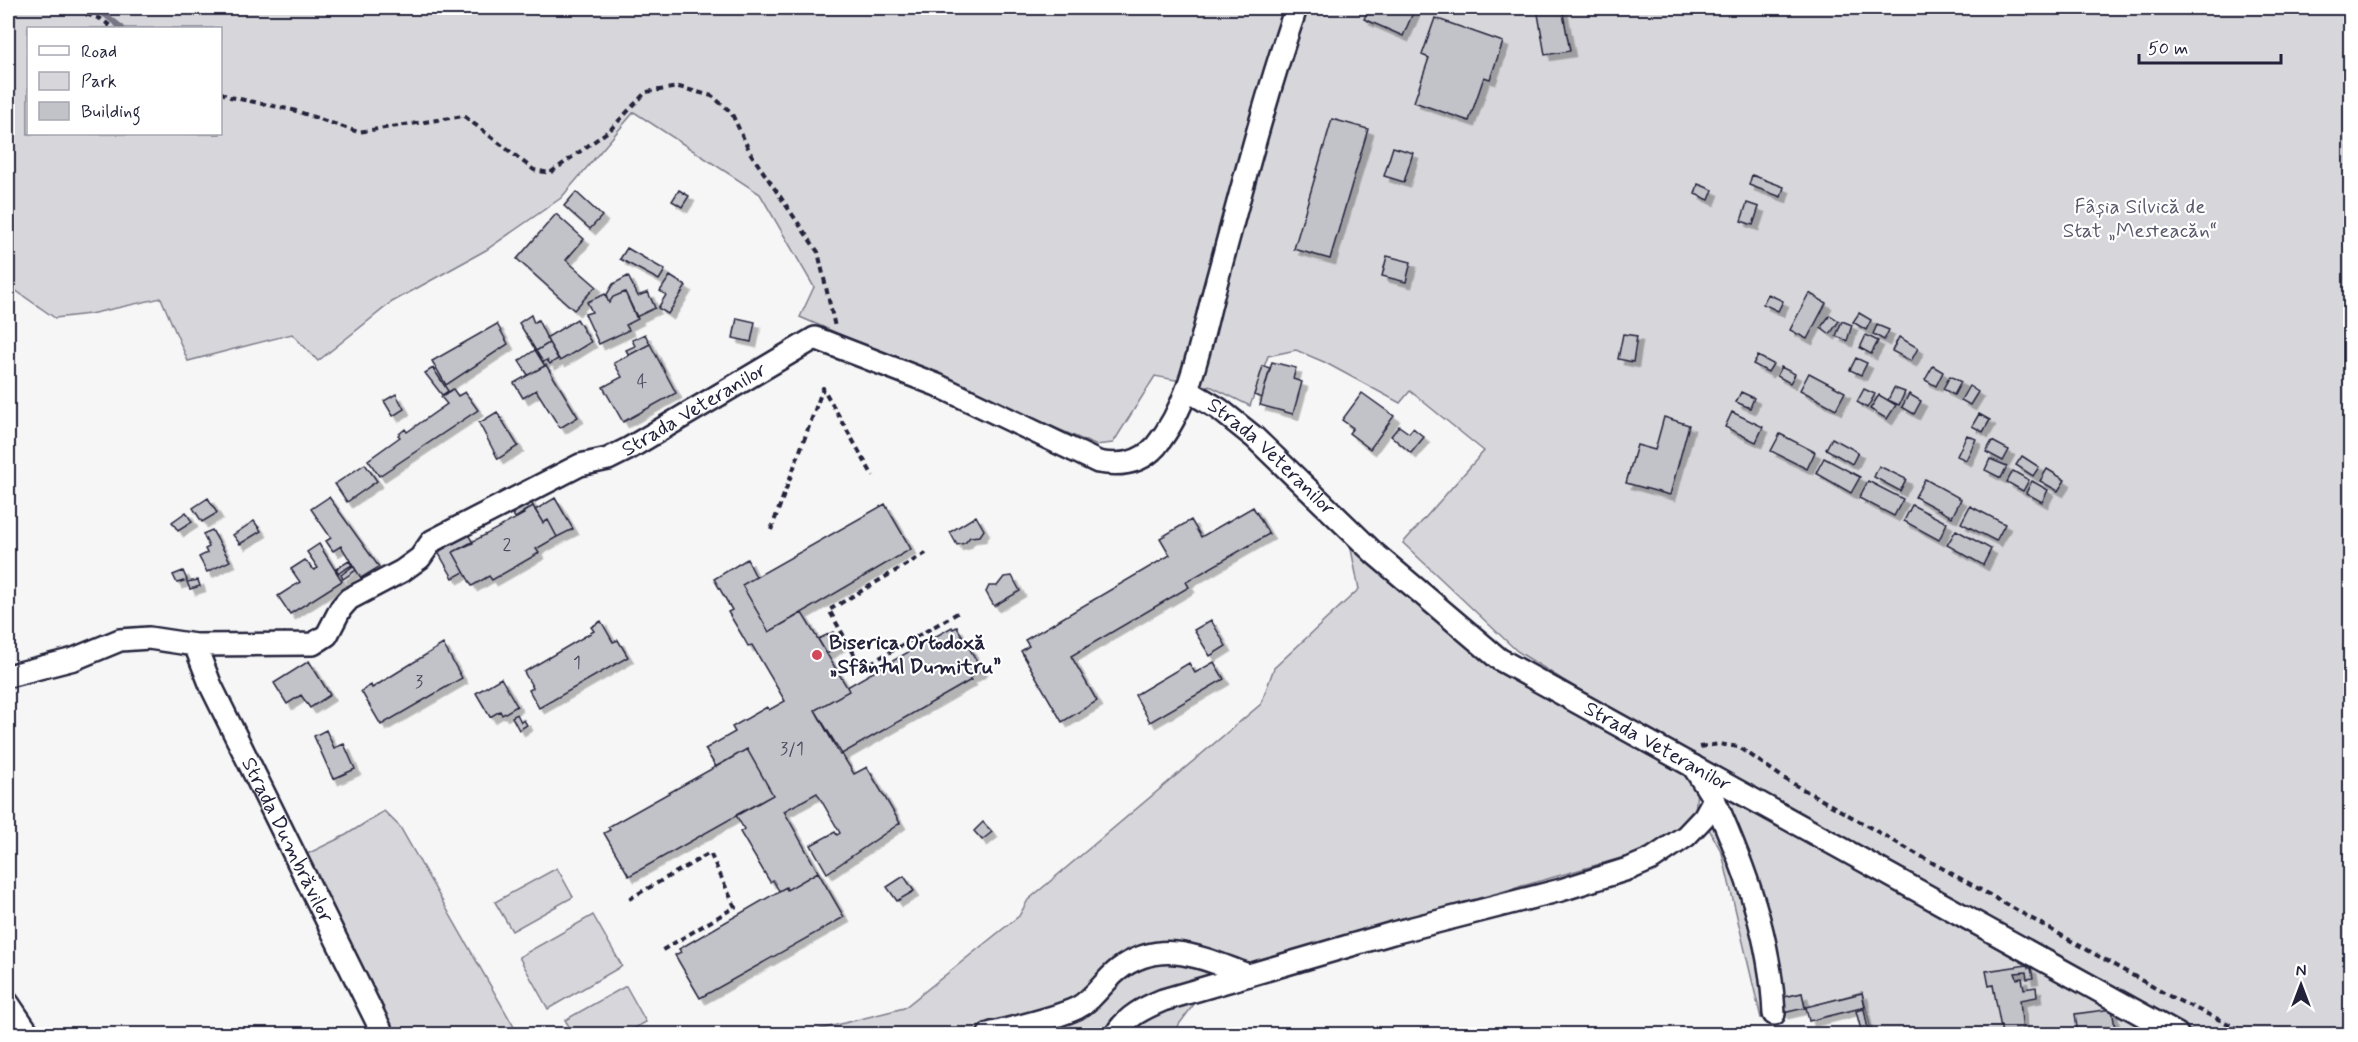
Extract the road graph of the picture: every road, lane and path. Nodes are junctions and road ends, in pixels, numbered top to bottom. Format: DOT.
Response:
graph roads {
  1 [pos="66,8"];
  2 [pos="1296,8"];
  3 [pos="112,27"];
  4 [pos="222,93"];
  5 [pos="840,348"];
  6 [pos="1187,390"];
  7 [pos="873,476"];
  8 [pos="771,530"];
  9 [pos="926,553"];
  10 [pos="961,611"];
  11 [pos="195,645"];
  12 [pos="8,676"];
  13 [pos="1694,756"];
  14 [pos="1714,799"];
  15 [pos="629,899"];
  16 [pos="659,952"];
  17 [pos="1248,975"];
  18 [pos="8,1003"];
  19 [pos="1774,1014"];
  20 [pos="30,1035"];
  21 [pos="383,1035"];
  22 [pos="989,1035"];
  23 [pos="1116,1035"];
  24 [pos="2177,1035"];
  25 [pos="2250,1035"];
  1 -- 3 [label="path"];
  2 -- 6 [label="street, Strada Veteranilor"];
  4 -- 5 [label="path"];
  5 -- 6 [label="street, Strada Veteranilor"];
  5 -- 11 [label="street, Strada Veteranilor"];
  6 -- 13 [label="street, Strada Veteranilor"];
  7 -- 8 [label="path"];
  9 -- 10 [label="path"];
  11 -- 12 [label="street"];
  11 -- 21 [label="street, Strada Dumbrăvilor"];
  13 -- 14 [label="street"];
  13 -- 24 [label="street, Strada Veteranilor"];
  13 -- 25 [label="path"];
  14 -- 17 [label="street"];
  14 -- 19 [label="street"];
  15 -- 16 [label="path"];
  17 -- 22 [label="street"];
  17 -- 23 [label="street"];
  18 -- 20 [label="street"];
}
